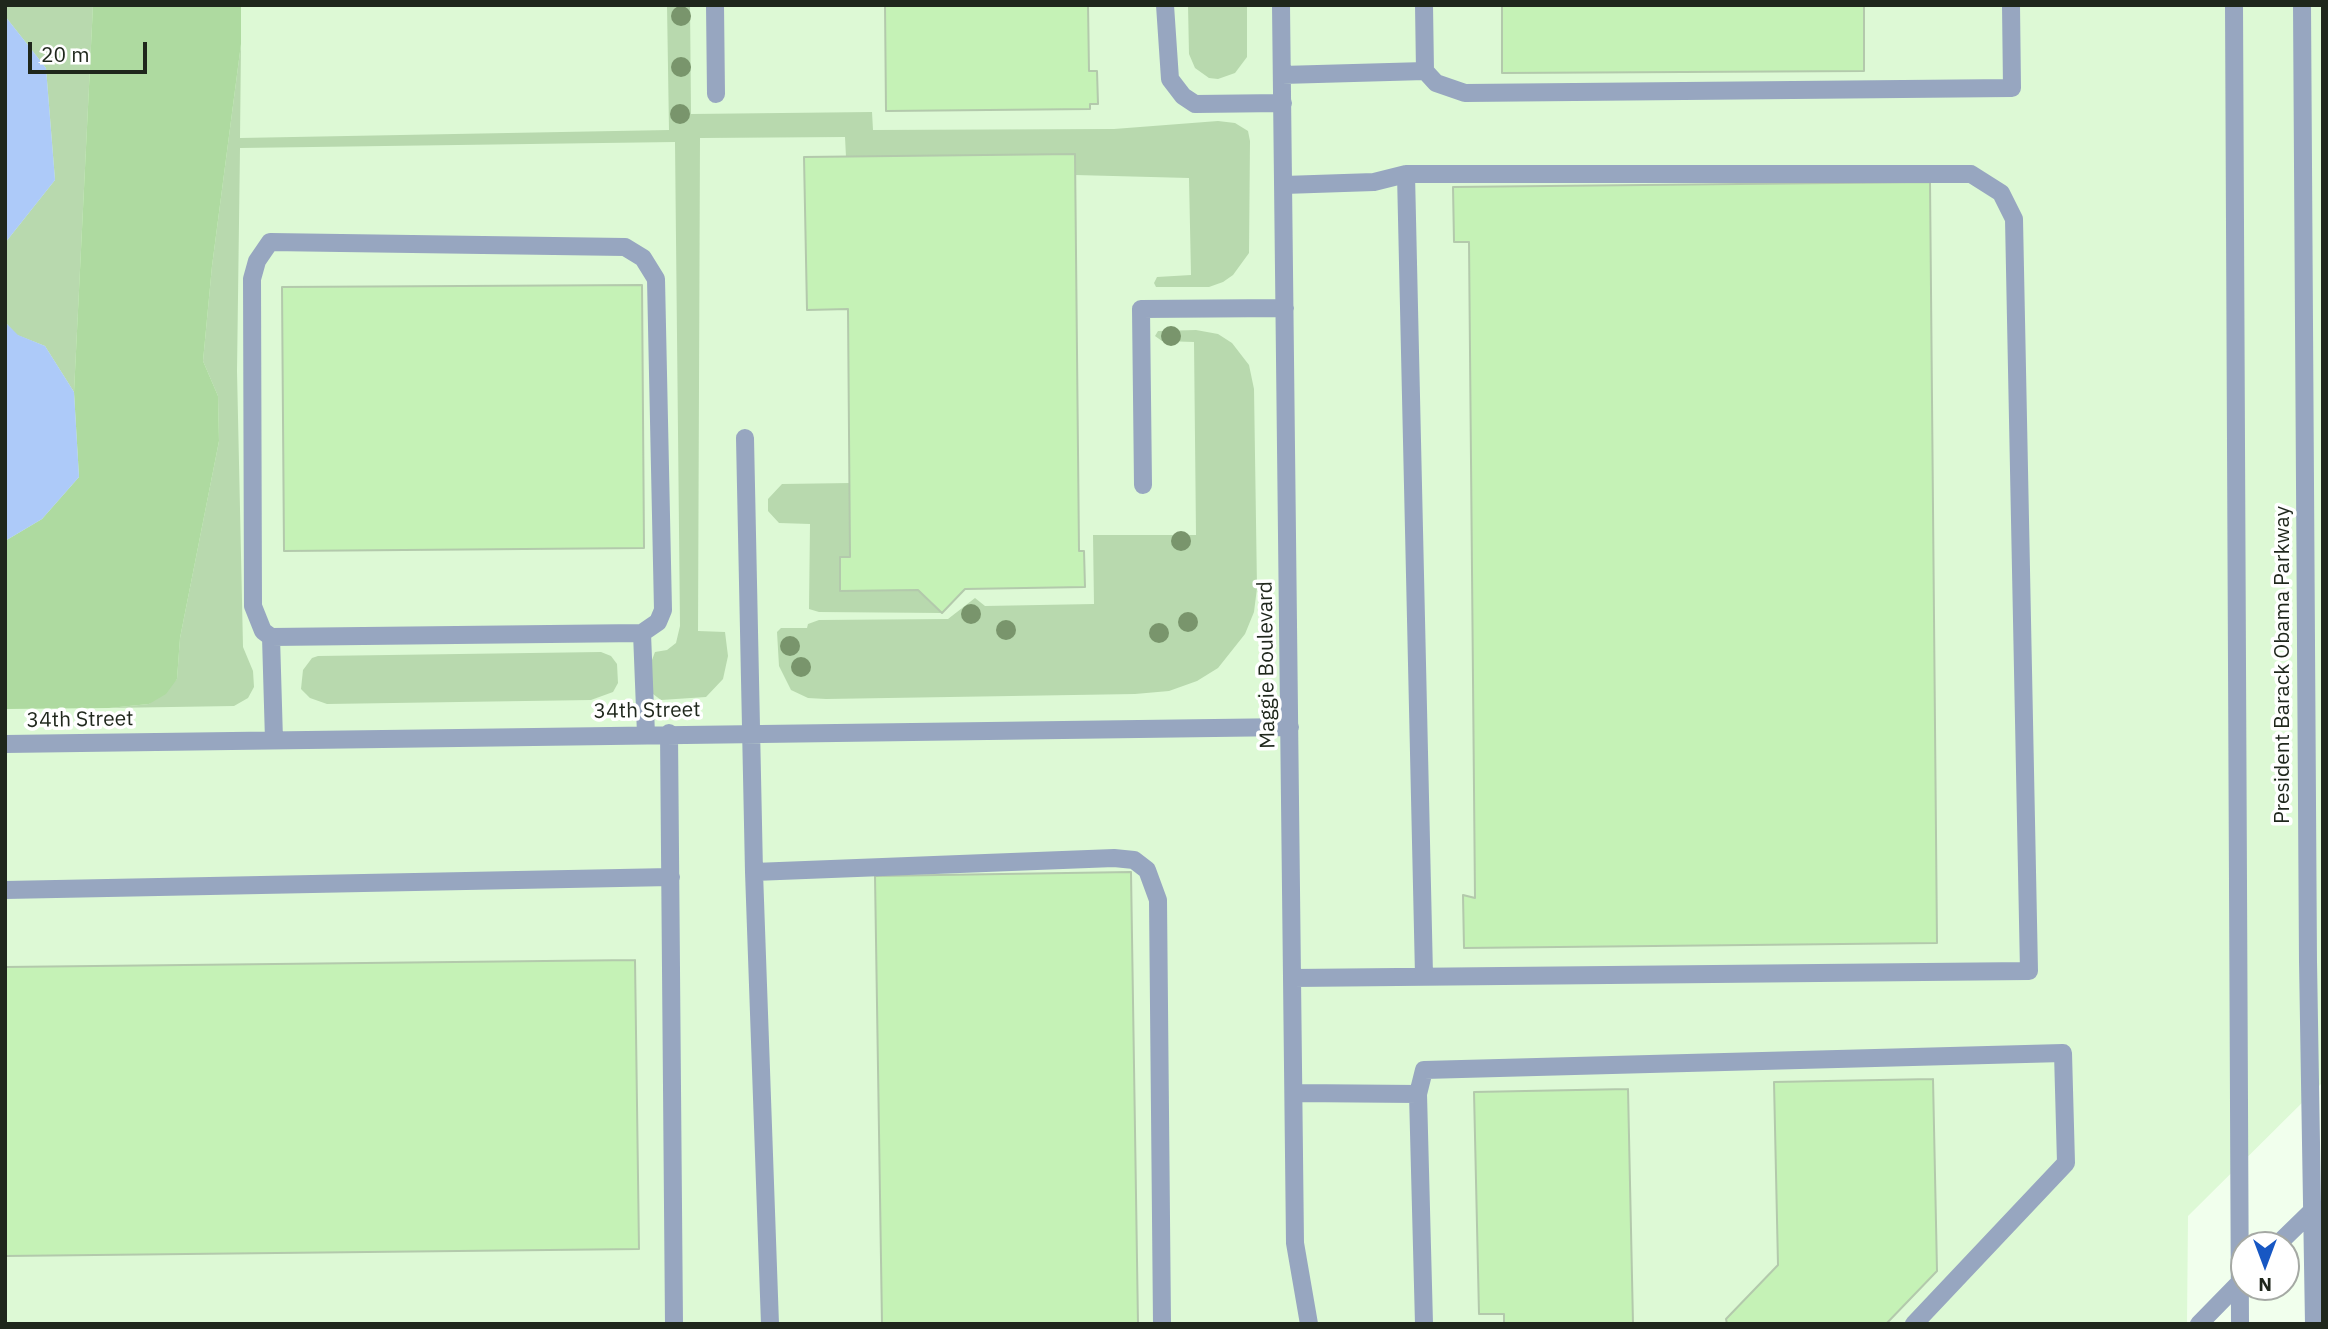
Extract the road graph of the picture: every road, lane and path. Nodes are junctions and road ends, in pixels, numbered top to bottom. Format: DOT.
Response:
graph roads {
  1 [pos="715,5"];
  2 [pos="1165,5"];
  3 [pos="1281,5"];
  4 [pos="1424,5"];
  5 [pos="2011,5"];
  6 [pos="2234,5"];
  7 [pos="2302,5"];
  8 [pos="1425,71"];
  9 [pos="1282,75"];
  10 [pos="716,94"];
  11 [pos="1283,103"];
  12 [pos="1406,174"];
  13 [pos="1284,185"];
  14 [pos="1285,308"];
  15 [pos="745,438"];
  16 [pos="1143,485"];
  17 [pos="642,633"];
  18 [pos="271,637"];
  19 [pos="1290,727"];
  20 [pos="669,733"];
  21 [pos="751,733"];
  22 [pos="646,734"];
  23 [pos="274,740"];
  24 [pos="5,744"];
  25 [pos="754,872"];
  26 [pos="671,877"];
  27 [pos="5,890"];
  28 [pos="2308,961"];
  29 [pos="2323,974"];
  30 [pos="1424,975"];
  31 [pos="1293,978"];
  32 [pos="1294,1093"];
  33 [pos="1418,1094"];
  34 [pos="2317,1207"];
  35 [pos="2241,1231"];
  36 [pos="2292,1231"];
  37 [pos="2230,1292"];
  38 [pos="2241,1301"];
  39 [pos="674,1324"];
  40 [pos="770,1324"];
  41 [pos="1162,1324"];
  42 [pos="1309,1324"];
  43 [pos="1424,1324"];
  44 [pos="1914,1324"];
  45 [pos="2199,1324"];
  46 [pos="2240,1324"];
  47 [pos="2314,1324"];
  1 -- 10 [label="street"];
  2 -- 11 [label="street"];
  3 -- 9 [label="street, Maggie Boulevard"];
  4 -- 8 [label="street"];
  5 -- 8 [label="street"];
  6 -- 35 [label="street"];
  7 -- 28 [label="street, President Barack Obama Parkway"];
  8 -- 9 [label="street"];
  9 -- 11 [label="street, Maggie Boulevard"];
  11 -- 13 [label="street, Maggie Boulevard"];
  12 -- 13 [label="street"];
  12 -- 30 [label="street"];
  12 -- 30 [label="street"];
  13 -- 14 [label="street, Maggie Boulevard"];
  14 -- 16 [label="street"];
  14 -- 19 [label="street, Maggie Boulevard"];
  15 -- 21 [label="street"];
  17 -- 18 [label="street"];
  17 -- 18 [label="street"];
  17 -- 22 [label="street"];
  18 -- 23 [label="street"];
  19 -- 21 [label="street, 34th Street"];
  19 -- 31 [label="street, Maggie Boulevard"];
  20 -- 21 [label="street, 34th Street"];
  20 -- 22 [label="street, 34th Street"];
  20 -- 26 [label="street"];
  21 -- 25 [label="street"];
  22 -- 23 [label="street, 34th Street"];
  23 -- 24 [label="street, 34th Street"];
  25 -- 40 [label="street"];
  25 -- 41 [label="street"];
  26 -- 27 [label="street"];
  26 -- 39 [label="street"];
  28 -- 29 [label="street"];
  28 -- 34 [label="street, President Barack Obama Parkway"];
  30 -- 31 [label="street"];
  31 -- 32 [label="street, Maggie Boulevard"];
  32 -- 33 [label="street"];
  32 -- 42 [label="street, Maggie Boulevard"];
  33 -- 43 [label="street"];
  33 -- 44 [label="street"];
  34 -- 36 [label="street"];
  34 -- 47 [label="street, President Barack Obama Parkway"];
  37 -- 45 [label="street"];
  38 -- 46 [label="street"];
}
